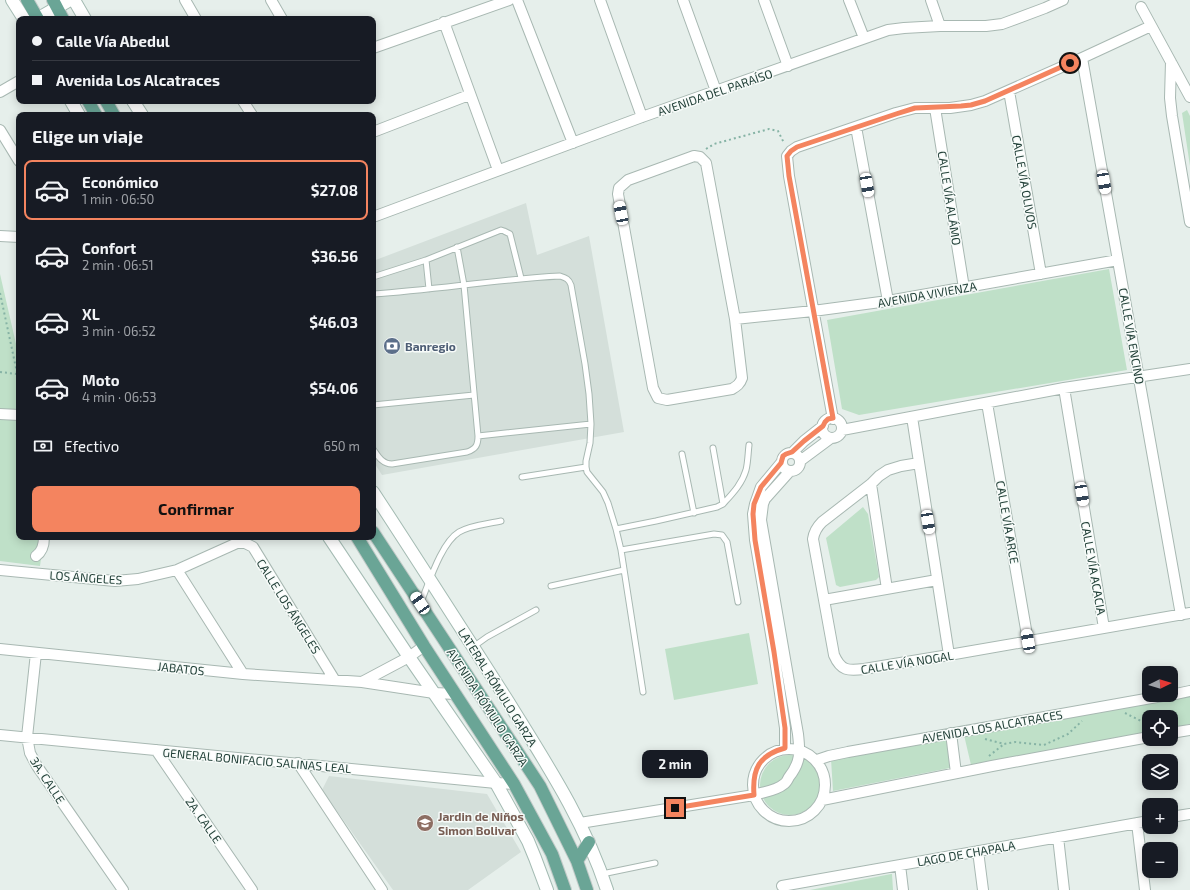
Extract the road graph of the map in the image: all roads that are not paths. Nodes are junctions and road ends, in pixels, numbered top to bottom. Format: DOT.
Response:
graph roads {
  1 [pos="70,0"];
  2 [pos="74,0"];
  3 [pos="185,0"];
  4 [pos="509,0"];
  5 [pos="517,0"];
  6 [pos="600,0"];
  7 [pos="683,0"];
  8 [pos="764,0"];
  9 [pos="849,0"];
  10 [pos="931,0"];
  11 [pos="1063,0"];
  12 [pos="31,1"];
  13 [pos="275,1"];
  14 [pos="55,4"];
  15 [pos="1141,7"];
  16 [pos="18,10"];
  17 [pos="37,16"];
  18 [pos="41,16"];
  19 [pos="61,16"];
  20 [pos="83,16"];
  21 [pos="194,16"];
  22 [pos="281,16"];
  23 [pos="444,22"];
  24 [pos="940,26"];
  25 [pos="1151,26"];
  26 [pos="864,38"];
  27 [pos="376,47"];
  28 [pos="1082,58"];
  29 [pos="1170,62"];
  30 [pos="788,66"];
  31 [pos="16,83"];
  32 [pos="716,91"];
  33 [pos="1009,91"];
  34 [pos="0,92"];
  35 [pos="470,95"];
  36 [pos="1190,97"];
  37 [pos="935,108"];
  38 [pos="642,117"];
  39 [pos="856,127"];
  40 [pos="0,130"];
  41 [pos="376,131"];
  42 [pos="572,143"];
  43 [pos="16,156"];
  44 [pos="498,170"];
  45 [pos="376,215"];
  46 [pos="1190,222"];
  47 [pos="0,236"];
  48 [pos="16,237"];
  49 [pos="457,247"];
  50 [pos="426,260"];
  51 [pos="1118,260"];
  52 [pos="1041,274"];
  53 [pos="376,276"];
  54 [pos="521,278"];
  55 [pos="464,285"];
  56 [pos="964,288"];
  57 [pos="429,289"];
  58 [pos="376,294"];
  59 [pos="888,302"];
  60 [pos="813,311"];
  61 [pos="735,319"];
  62 [pos="1190,368"];
  63 [pos="1139,377"];
  64 [pos="1064,388"];
  65 [pos="474,395"];
  66 [pos="987,403"];
  67 [pos="376,404"];
  68 [pos="0,414"];
  69 [pos="16,415"];
  70 [pos="912,417"];
  71 [pos="833,418"];
  72 [pos="591,424"];
  73 [pos="823,426"];
  74 [pos="842,430"];
  75 [pos="478,436"];
  76 [pos="831,438"];
  77 [pos="749,445"];
  78 [pos="713,448"];
  79 [pos="792,452"];
  80 [pos="376,453"];
  81 [pos="682,454"];
  82 [pos="800,462"];
  83 [pos="781,463"];
  84 [pos="919,463"];
  85 [pos="586,467"];
  86 [pos="790,471"];
  87 [pos="522,477"];
  88 [pos="871,484"];
  89 [pos="376,497"];
  90 [pos="723,504"];
  91 [pos="694,513"];
  92 [pos="501,521"];
  93 [pos="616,529"];
  94 [pos="376,537"];
  95 [pos="44,540"];
  96 [pos="331,540"];
  97 [pos="359,540"];
  98 [pos="237,543"];
  99 [pos="621,550"];
  100 [pos="36,556"];
  101 [pos="0,570"];
  102 [pos="177,570"];
  103 [pos="624,570"];
  104 [pos="430,580"];
  105 [pos="937,580"];
  106 [pos="552,586"];
  107 [pos="887,589"];
  108 [pos="824,600"];
  109 [pos="738,602"];
  110 [pos="420,603"];
  111 [pos="536,610"];
  112 [pos="1186,614"];
  113 [pos="1104,628"];
  114 [pos="1028,641"];
  115 [pos="424,646"];
  116 [pos="473,647"];
  117 [pos="0,649"];
  118 [pos="36,653"];
  119 [pos="949,656"];
  120 [pos="409,657"];
  121 [pos="244,674"];
  122 [pos="334,680"];
  123 [pos="362,682"];
  124 [pos="1190,691"];
  125 [pos="643,692"];
  126 [pos="434,693"];
  127 [pos="1178,693"];
  128 [pos="456,694"];
  129 [pos="1142,700"];
  130 [pos="1190,730"];
  131 [pos="1178,732"];
  132 [pos="951,733"];
  133 [pos="0,735"];
  134 [pos="27,737"];
  135 [pos="1142,738"];
  136 [pos="785,748"];
  137 [pos="799,749"];
  138 [pos="156,750"];
  139 [pos="817,760"];
  140 [pos="298,764"];
  141 [pos="956,773"];
  142 [pos="496,783"];
  143 [pos="514,784"];
  144 [pos="754,795"];
  145 [pos="822,800"];
  146 [pos="1190,814"];
  147 [pos="1178,816"];
  148 [pos="1142,822"];
  149 [pos="580,823"];
  150 [pos="1137,823"];
  151 [pos="1058,837"];
  152 [pos="589,842"];
  153 [pos="978,851"];
  154 [pos="577,861"];
  155 [pos="655,864"];
  156 [pos="900,865"];
  157 [pos="602,874"];
  158 [pos="782,886"];
  159 [pos="123,890"];
  160 [pos="252,890"];
  161 [pos="382,890"];
  162 [pos="548,890"];
  163 [pos="565,890"];
  164 [pos="587,890"];
  165 [pos="607,890"];
  166 [pos="903,890"];
  167 [pos="983,890"];
  168 [pos="1064,890"];
  169 [pos="1145,890"];
  1 -- 14 [label="street"];
  2 -- 20 [label="street"];
  3 -- 21 [label="street"];
  4 -- 23 [label="street"];
  5 -- 42 [label="street"];
  6 -- 38 [label="street"];
  7 -- 32 [label="street"];
  8 -- 30 [label="street"];
  9 -- 26 [label="street"];
  10 -- 24 [label="street"];
  11 -- 24 [label="street, AVENIDA DEL PARAÍSO"];
  12 -- 16 [label="street"];
  12 -- 17 [label="main road"];
  13 -- 22 [label="street"];
  14 -- 18 [label="street"];
  14 -- 19 [label="main road"];
  15 -- 25 [label="street"];
  23 -- 27 [label="street"];
  23 -- 35 [label="street"];
  24 -- 26 [label="street, AVENIDA DEL PARAÍSO"];
  25 -- 28 [label="street"];
  25 -- 29 [label="street"];
  26 -- 30 [label="street, AVENIDA DEL PARAÍSO"];
  28 -- 33 [label="street"];
  28 -- 51 [label="street, CALLE VÍA ENCINO"];
  29 -- 36 [label="street"];
  29 -- 46 [label="street"];
  30 -- 32 [label="street, AVENIDA DEL PARAÍSO"];
  31 -- 34 [label="street"];
  32 -- 38 [label="street, AVENIDA DEL PARAÍSO"];
  33 -- 37 [label="street"];
  33 -- 52 [label="street, CALLE VÍA OLIVOS"];
  35 -- 41 [label="street"];
  35 -- 44 [label="street"];
  37 -- 39 [label="street"];
  37 -- 56 [label="street, CALLE VÍA ALÁMO"];
  38 -- 42 [label="street, AVENIDA DEL PARAÍSO"];
  39 -- 59 [label="street"];
  39 -- 60 [label="street"];
  40 -- 43 [label="street"];
  42 -- 44 [label="street, AVENIDA DEL PARAÍSO"];
  44 -- 45 [label="street, AVENIDA DEL PARAÍSO"];
  47 -- 48 [label="street"];
  49 -- 50 [label="lane"];
  49 -- 54 [label="lane"];
  49 -- 55 [label="lane"];
  50 -- 53 [label="lane"];
  50 -- 57 [label="lane"];
  51 -- 52 [label="street, AVENIDA VIVIENZA"];
  51 -- 63 [label="street, CALLE VÍA ENCINO"];
  52 -- 56 [label="street, AVENIDA VIVIENZA"];
  54 -- 55 [label="lane"];
  54 -- 72 [label="lane"];
  55 -- 57 [label="lane"];
  55 -- 65 [label="lane"];
  56 -- 59 [label="street, AVENIDA VIVIENZA"];
  57 -- 58 [label="lane"];
  59 -- 60 [label="street, AVENIDA VIVIENZA"];
  60 -- 61 [label="street, AVENIDA VIVIENZA"];
  60 -- 71 [label="street"];
  61 -- 61 [label="street"];
  62 -- 63 [label="street"];
  63 -- 64 [label="street"];
  63 -- 112 [label="street, CALLE VÍA ENCINO"];
  64 -- 66 [label="street"];
  64 -- 113 [label="street, CALLE VÍA ACACIA"];
  65 -- 67 [label="lane"];
  65 -- 75 [label="lane"];
  66 -- 70 [label="street"];
  66 -- 114 [label="street, CALLE VÍA ARCE"];
  68 -- 69 [label="street"];
  70 -- 74 [label="street"];
  70 -- 84 [label="street"];
  71 -- 73 [label="street"];
  71 -- 74 [label="street"];
  72 -- 75 [label="lane"];
  72 -- 85 [label="lane"];
  73 -- 76 [label="street"];
  73 -- 79 [label="street"];
  74 -- 76 [label="street"];
  75 -- 80 [label="lane"];
  76 -- 82 [label="street"];
  77 -- 90 [label="lane"];
  78 -- 90 [label="lane"];
  79 -- 82 [label="street"];
  79 -- 83 [label="street"];
  81 -- 91 [label="lane"];
  82 -- 86 [label="street"];
  83 -- 86 [label="street"];
  83 -- 136 [label="street"];
  84 -- 88 [label="street, CALLE VÍA NOGAL"];
  84 -- 105 [label="street"];
  85 -- 87 [label="lane"];
  85 -- 93 [label="lane"];
  86 -- 137 [label="street"];
  88 -- 107 [label="street"];
  88 -- 108 [label="street, CALLE VÍA NOGAL"];
  89 -- 104 [label="street, LATERAL RÓMULO GARZA"];
  90 -- 91 [label="lane"];
  91 -- 93 [label="lane"];
  92 -- 104 [label="lane"];
  93 -- 99 [label="lane"];
  94 -- 110 [label="main road, AVENIDA RÓMULO GARZA"];
  95 -- 100 [label="street"];
  96 -- 120 [label="street"];
  97 -- 115 [label="main road, AVENIDA RÓMULO GARZA"];
  98 -- 102 [label="street, LOS ÁNGELES"];
  98 -- 122 [label="street, CALLE LOS ÁNGELES"];
  99 -- 103 [label="lane"];
  99 -- 109 [label="lane"];
  101 -- 102 [label="street, LOS ÁNGELES"];
  102 -- 121 [label="street"];
  103 -- 106 [label="lane"];
  103 -- 125 [label="lane"];
  104 -- 110 [label="lane"];
  104 -- 116 [label="street, LATERAL RÓMULO GARZA"];
  105 -- 107 [label="street"];
  105 -- 119 [label="street"];
  107 -- 108 [label="street"];
  108 -- 119 [label="street, CALLE VÍA NOGAL"];
  110 -- 154 [label="main road, AVENIDA RÓMULO GARZA"];
  111 -- 116 [label="lane"];
  112 -- 113 [label="street, CALLE VÍA NOGAL"];
  113 -- 114 [label="street, CALLE VÍA NOGAL"];
  114 -- 119 [label="street, CALLE VÍA NOGAL"];
  115 -- 120 [label="street"];
  115 -- 128 [label="main road, AVENIDA RÓMULO GARZA"];
  116 -- 149 [label="street, LATERAL RÓMULO GARZA"];
  117 -- 118 [label="street, JABATOS"];
  118 -- 121 [label="street, JABATOS"];
  118 -- 134 [label="street, 3A. CALLE"];
  120 -- 123 [label="street"];
  120 -- 126 [label="street"];
  121 -- 122 [label="street, JABATOS"];
  122 -- 123 [label="street, JABATOS"];
  123 -- 126 [label="street, JABATOS"];
  124 -- 127 [label="street, AVENIDA LOS ALCATRACES"];
  126 -- 128 [label="street, JABATOS"];
  126 -- 142 [label="street"];
  128 -- 143 [label="main road, AVENIDA RÓMULO GARZA"];
  129 -- 132 [label="street, AVENIDA LOS ALCATRACES"];
  130 -- 131 [label="street"];
  132 -- 139 [label="street, AVENIDA LOS ALCATRACES"];
  132 -- 141 [label="street"];
  133 -- 134 [label="street, GENERAL BONIFACIO SALINAS LEAL"];
  134 -- 138 [label="street, GENERAL BONIFACIO SALINAS LEAL"];
  134 -- 159 [label="street, 3A. CALLE"];
  135 -- 141 [label="street"];
  136 -- 137 [label="street"];
  136 -- 144 [label="street"];
  137 -- 139 [label="street"];
  137 -- 144 [label="street"];
  138 -- 140 [label="street, GENERAL BONIFACIO SALINAS LEAL"];
  138 -- 160 [label="street, 2A. CALLE"];
  139 -- 145 [label="street"];
  140 -- 142 [label="street, GENERAL BONIFACIO SALINAS LEAL"];
  140 -- 161 [label="street"];
  141 -- 145 [label="street"];
  142 -- 143 [label="street, GENERAL BONIFACIO SALINAS LEAL"];
  142 -- 162 [label="street"];
  143 -- 163 [label="main road, AVENIDA RÓMULO GARZA"];
  144 -- 145 [label="street"];
  144 -- 149 [label="street"];
  146 -- 147 [label="street"];
  148 -- 150 [label="street, LAGO DE CHAPALA"];
  149 -- 152 [label="street, LATERAL RÓMULO GARZA"];
  150 -- 151 [label="street, LAGO DE CHAPALA"];
  150 -- 169 [label="street"];
  151 -- 153 [label="street, LAGO DE CHAPALA"];
  151 -- 168 [label="street"];
  152 -- 154 [label="main road"];
  152 -- 157 [label="street, LATERAL RÓMULO GARZA"];
  153 -- 156 [label="street, LAGO DE CHAPALA"];
  153 -- 167 [label="street"];
  154 -- 164 [label="main road, AVENIDA RÓMULO GARZA"];
  155 -- 157 [label="lane"];
  156 -- 158 [label="street, LAGO DE CHAPALA"];
  156 -- 166 [label="street"];
  157 -- 165 [label="street, LATERAL RÓMULO GARZA"];
}
